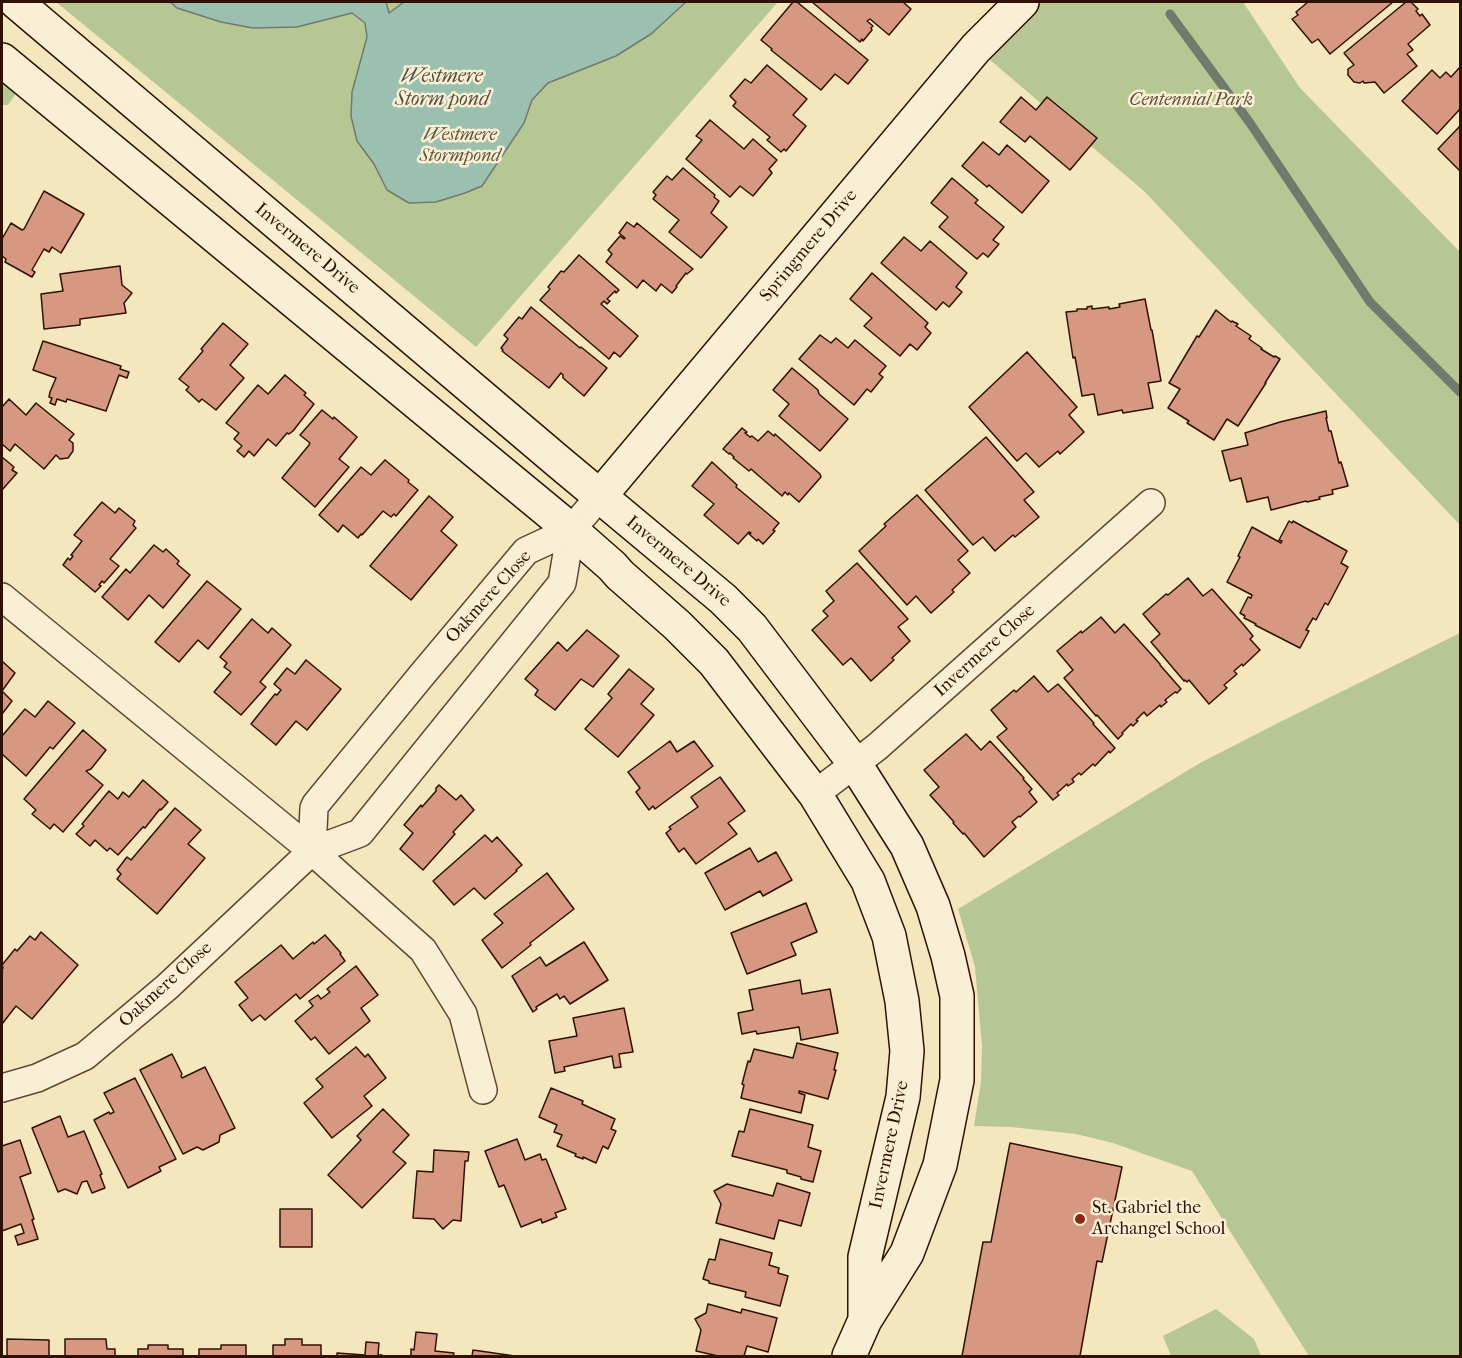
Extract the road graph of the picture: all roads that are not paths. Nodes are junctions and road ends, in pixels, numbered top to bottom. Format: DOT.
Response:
graph roads {
  1 [pos="16,2"];
  2 [pos="1022,2"];
  3 [pos="2,60"];
  4 [pos="600,496"];
  5 [pos="1151,503"];
  6 [pos="571,530"];
  7 [pos="2,597"];
  8 [pos="855,764"];
  9 [pos="815,794"];
  10 [pos="312,851"];
  11 [pos="2,1088"];
  12 [pos="483,1090"];
  13 [pos="865,1320"];
  14 [pos="849,1356"];
  1 -- 4 [label="street, Invermere Drive"];
  2 -- 4 [label="street, Springmere Drive"];
  3 -- 6 [label="street, Invermere Drive"];
  4 -- 6 [label="street"];
  4 -- 8 [label="street, Invermere Drive"];
  5 -- 8 [label="street, Invermere Close"];
  6 -- 9 [label="street, Invermere Drive"];
  6 -- 10 [label="street, Oakmere Close"];
  6 -- 10 [label="street, Oakmere Close"];
  7 -- 10 [label="street"];
  8 -- 9 [label="street, Invermere Close"];
  8 -- 13 [label="street, Invermere Drive"];
  9 -- 13 [label="street, Invermere Drive"];
  10 -- 11 [label="street, Oakmere Close"];
  10 -- 12 [label="street"];
  13 -- 14 [label="street, Invermere Drive"];
}
